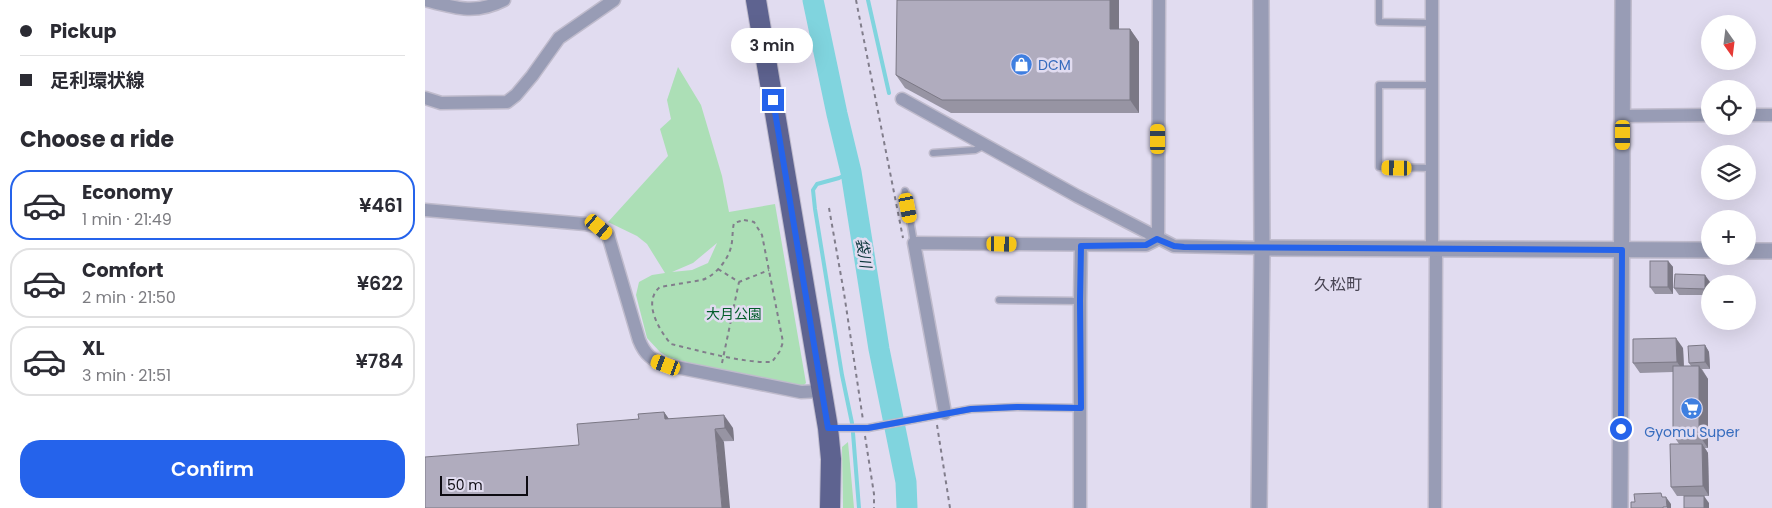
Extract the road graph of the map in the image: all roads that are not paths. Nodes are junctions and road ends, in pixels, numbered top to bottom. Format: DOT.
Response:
graph roads {
  1 [pos="425,0"];
  2 [pos="504,0"];
  3 [pos="614,0"];
  4 [pos="756,0"];
  5 [pos="1159,0"];
  6 [pos="1261,0"];
  7 [pos="1379,0"];
  8 [pos="1432,0"];
  9 [pos="1623,0"];
  10 [pos="1432,22"];
  11 [pos="1432,85"];
  12 [pos="425,98"];
  13 [pos="902,99"];
  14 [pos="1701,115"];
  15 [pos="1756,115"];
  16 [pos="1772,115"];
  17 [pos="1623,116"];
  18 [pos="985,145"];
  19 [pos="933,152"];
  20 [pos="1432,168"];
  21 [pos="905,191"];
  22 [pos="425,210"];
  23 [pos="1157,239"];
  24 [pos="909,242"];
  25 [pos="1081,246"];
  26 [pos="1262,248"];
  27 [pos="1434,249"];
  28 [pos="1622,250"];
  29 [pos="1701,250"];
  30 [pos="1756,251"];
  31 [pos="1772,251"];
  32 [pos="999,300"];
  33 [pos="1080,301"];
  34 [pos="822,391"];
  35 [pos="1081,408"];
  36 [pos="938,417"];
  37 [pos="828,428"];
  38 [pos="830,508"];
  39 [pos="1081,508"];
  40 [pos="1259,508"];
  41 [pos="1435,508"];
  42 [pos="1620,508"];
  1 -- 2 [label="street"];
  3 -- 12 [label="street"];
  4 -- 34 [label="main road"];
  5 -- 23 [label="street"];
  6 -- 26 [label="street"];
  7 -- 10 [label="lane"];
  8 -- 10 [label="street"];
  9 -- 17 [label="street"];
  10 -- 11 [label="street"];
  11 -- 20 [label="street"];
  11 -- 20 [label="lane"];
  13 -- 18 [label="street"];
  14 -- 17 [label="street"];
  15 -- 16 [label="street"];
  17 -- 28 [label="street"];
  18 -- 19 [label="lane"];
  18 -- 23 [label="street"];
  20 -- 27 [label="street"];
  21 -- 24 [label="lane"];
  22 -- 34 [label="street"];
  23 -- 25 [label="street"];
  23 -- 26 [label="street"];
  24 -- 25 [label="street"];
  24 -- 36 [label="street"];
  25 -- 33 [label="street"];
  26 -- 27 [label="street"];
  26 -- 40 [label="street"];
  27 -- 28 [label="street"];
  27 -- 41 [label="street"];
  28 -- 29 [label="street"];
  28 -- 42 [label="street"];
  30 -- 31 [label="street"];
  32 -- 33 [label="lane"];
  33 -- 35 [label="street"];
  34 -- 37 [label="main road"];
  35 -- 36 [label="lane"];
  35 -- 39 [label="street"];
  36 -- 37 [label="lane"];
  37 -- 38 [label="main road"];
}
